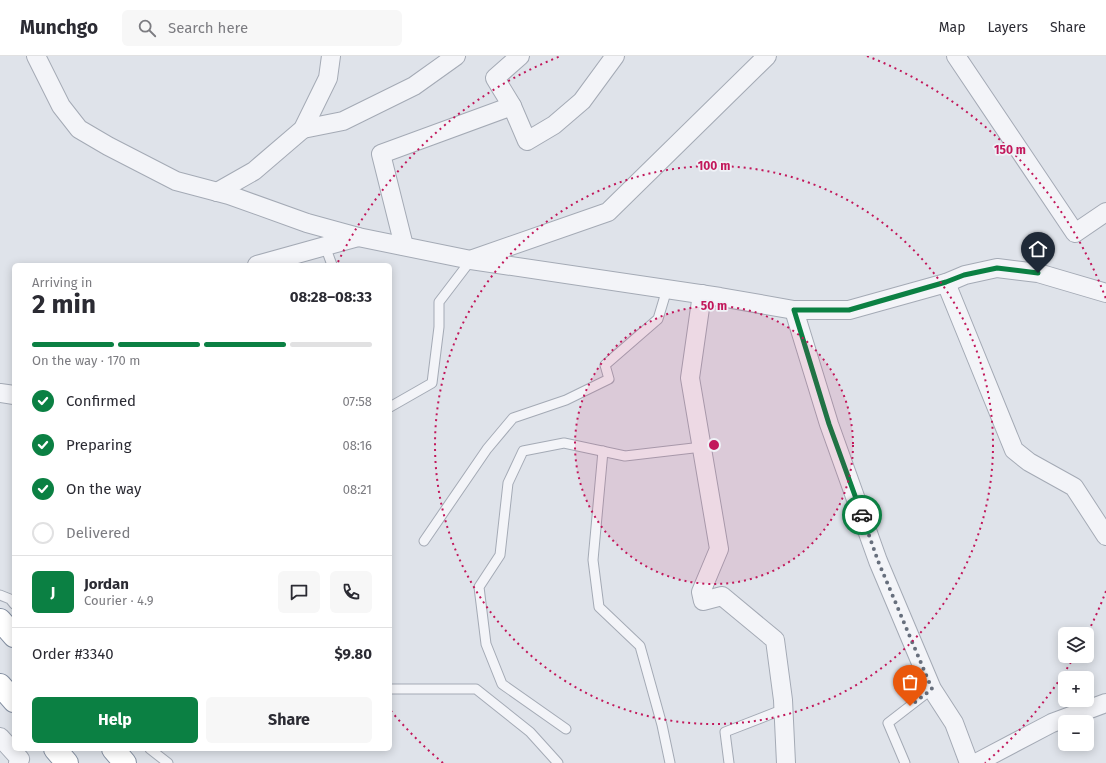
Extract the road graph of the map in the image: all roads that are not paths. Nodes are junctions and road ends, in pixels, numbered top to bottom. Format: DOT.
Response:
graph roads {
  1 [pos="36,56"];
  2 [pos="330,56"];
  3 [pos="456,56"];
  4 [pos="520,56"];
  5 [pos="615,56"];
  6 [pos="767,56"];
  7 [pos="956,56"];
  8 [pos="512,106"];
  9 [pos="303,128"];
  10 [pos="217,192"];
  11 [pos="1106,212"];
  12 [pos="358,236"];
  13 [pos="325,246"];
  14 [pos="404,246"];
  15 [pos="471,260"];
  16 [pos="264,263"];
  17 [pos="331,263"];
  18 [pos="946,282"];
  19 [pos="667,289"];
  20 [pos="1106,293"];
  21 [pos="702,294"];
  22 [pos="794,310"];
  23 [pos="0,393"];
  24 [pos="12,395"];
  25 [pos="392,406"];
  26 [pos="702,447"];
  27 [pos="603,451"];
  28 [pos="1106,536"];
  29 [pos="424,541"];
  30 [pos="0,595"];
  31 [pos="12,602"];
  32 [pos="0,620"];
  33 [pos="12,634"];
  34 [pos="0,685"];
  35 [pos="392,689"];
  36 [pos="932,689"];
  37 [pos="12,699"];
  38 [pos="1106,703"];
  39 [pos="784,709"];
  40 [pos="566,730"];
  41 [pos="0,737"];
  42 [pos="12,750"];
  43 [pos="13,751"];
  44 [pos="57,751"];
  45 [pos="115,751"];
  46 [pos="153,751"];
  47 [pos="18,763"];
  48 [pos="67,763"];
  49 [pos="125,763"];
  50 [pos="168,763"];
  51 [pos="558,763"];
  52 [pos="670,763"];
  53 [pos="729,763"];
  54 [pos="786,763"];
  55 [pos="905,763"];
  56 [pos="969,763"];
  57 [pos="976,763"];
  1 -- 10 [label="street"];
  2 -- 9 [label="street"];
  3 -- 9 [label="street"];
  4 -- 8 [label="street"];
  5 -- 8 [label="street"];
  6 -- 15 [label="street"];
  7 -- 11 [label="street"];
  8 -- 14 [label="street"];
  9 -- 10 [label="street"];
  10 -- 12 [label="street"];
  12 -- 13 [label="street"];
  12 -- 14 [label="street"];
  13 -- 16 [label="street"];
  13 -- 17 [label="lane"];
  14 -- 15 [label="street"];
  15 -- 19 [label="street"];
  15 -- 25 [label="lane"];
  18 -- 20 [label="street"];
  18 -- 22 [label="street"];
  18 -- 28 [label="street"];
  19 -- 21 [label="street"];
  19 -- 29 [label="lane"];
  21 -- 22 [label="street"];
  21 -- 26 [label="street"];
  22 -- 36 [label="street"];
  23 -- 24 [label="street"];
  26 -- 27 [label="lane"];
  26 -- 39 [label="street"];
  27 -- 40 [label="lane"];
  27 -- 52 [label="lane"];
  30 -- 31 [label="lane"];
  32 -- 33 [label="highway"];
  34 -- 37 [label="highway"];
  35 -- 51 [label="lane"];
  36 -- 55 [label="lane"];
  36 -- 56 [label="street"];
  38 -- 57 [label="street"];
  39 -- 53 [label="lane"];
  39 -- 54 [label="street"];
  41 -- 42 [label="street"];
  43 -- 47 [label="street"];
  44 -- 48 [label="highway"];
  45 -- 49 [label="highway"];
  46 -- 50 [label="lane"];
}
